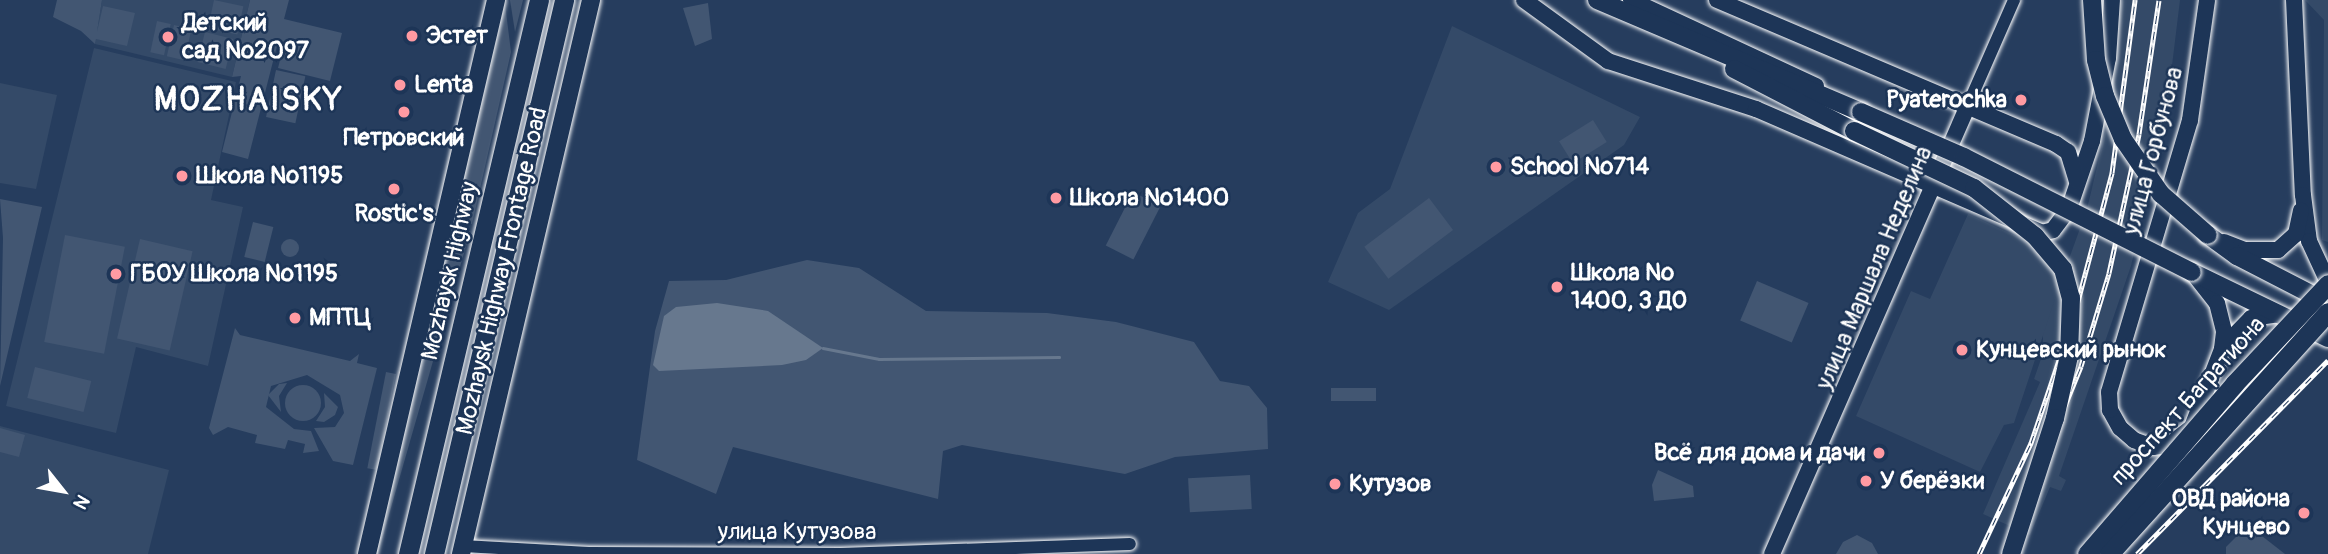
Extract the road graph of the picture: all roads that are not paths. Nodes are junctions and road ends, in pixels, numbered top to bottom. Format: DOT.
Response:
graph roads {
  1 [pos="496,0"];
  2 [pos="539,0"];
  3 [pos="564,0"];
  4 [pos="591,0"];
  5 [pos="1524,0"];
  6 [pos="1597,0"];
  7 [pos="1631,0"];
  8 [pos="1717,0"];
  9 [pos="2014,0"];
  10 [pos="2092,0"];
  11 [pos="2112,0"];
  12 [pos="2207,0"];
  13 [pos="2294,0"];
  14 [pos="1658,26"];
  15 [pos="1842,104"];
  16 [pos="1968,104"];
  17 [pos="2092,141"];
  18 [pos="2056,144"];
  19 [pos="1935,188"];
  20 [pos="2076,190"];
  21 [pos="2302,195"];
  22 [pos="2208,235"];
  23 [pos="2192,272"];
  24 [pos="2328,283"];
  25 [pos="2328,303"];
  26 [pos="2328,312"];
  27 [pos="2280,314"];
  28 [pos="2328,338"];
  29 [pos="2222,349"];
  30 [pos="1130,544"];
  31 [pos="462,550"];
  32 [pos="367,554"];
  33 [pos="408,554"];
  34 [pos="434,554"];
  35 [pos="1772,554"];
  36 [pos="2011,554"];
  37 [pos="2087,554"];
  38 [pos="2109,554"];
  1 -- 32 [label="main road"];
  2 -- 33 [label="main road, Mozhaysk Highway"];
  3 -- 34 [label="main road, Mozhaysk Highway"];
  4 -- 31 [label="main road, Mozhaysk Highway Frontage Road"];
  5 -- 19 [label="street"];
  6 -- 14 [label="main road"];
  7 -- 15 [label="street"];
  8 -- 16 [label="street"];
  9 -- 16 [label="street, улица Маршала Неделина"];
  10 -- 22 [label="main road, bridge"];
  11 -- 17 [label="street"];
  12 -- 29 [label="street, улица Горбунова, bridge"];
  13 -- 21 [label="street"];
  14 -- 15 [label="main road"];
  14 -- 36 [label="main road, bridge"];
  15 -- 23 [label="main road, bridge"];
  16 -- 18 [label="street"];
  16 -- 19 [label="street, улица Маршала Неделина"];
  17 -- 18 [label="street"];
  17 -- 20 [label="street"];
  18 -- 20 [label="street"];
  19 -- 20 [label="street"];
  19 -- 35 [label="street, улица Маршала Неделина"];
  21 -- 22 [label="street"];
  21 -- 24 [label="street"];
  22 -- 25 [label="main road"];
  23 -- 27 [label="main road"];
  23 -- 29 [label="street"];
  24 -- 37 [label="main road, проспект Багратиона, bridge"];
  26 -- 38 [label="main road, проспект Багратиона, bridge"];
  27 -- 28 [label="main road, bridge"];
  27 -- 29 [label="street"];
  30 -- 31 [label="street, улица Кутузова"];
}
